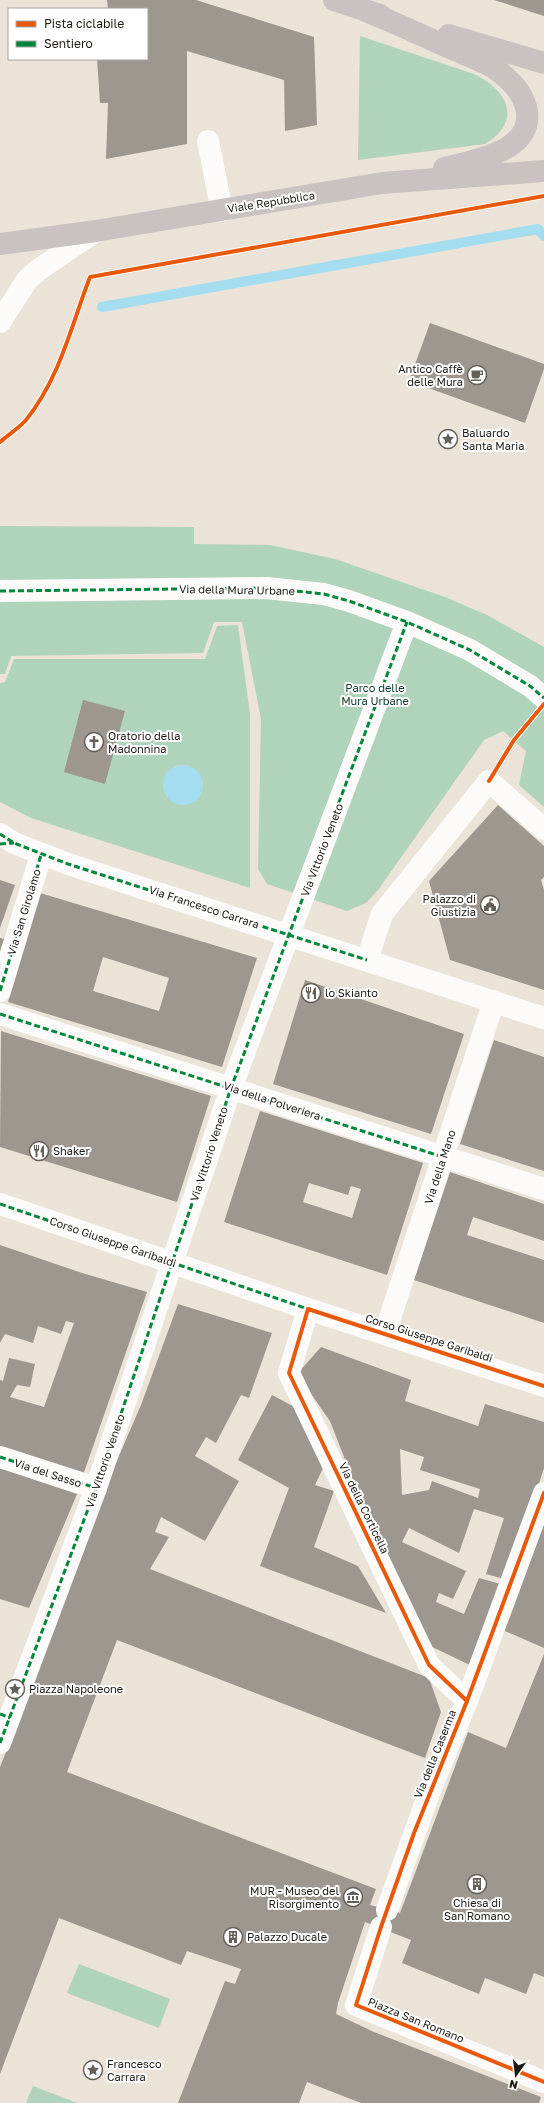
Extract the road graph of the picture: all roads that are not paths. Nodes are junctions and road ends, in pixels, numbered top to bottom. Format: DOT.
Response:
graph roads {
  1 [pos="334,0"];
  2 [pos="366,10"];
  3 [pos="544,63"];
  4 [pos="208,141"];
  5 [pos="544,171"];
  6 [pos="382,183"];
  7 [pos="222,211"];
  8 [pos="96,231"];
  9 [pos="0,244"];
  10 [pos="0,322"];
  11 [pos="0,591"];
  12 [pos="407,622"];
  13 [pos="544,698"];
  14 [pos="544,829"];
  15 [pos="5,840"];
  16 [pos="41,855"];
  17 [pos="290,935"];
  18 [pos="367,960"];
  19 [pos="0,991"];
  20 [pos="494,1001"];
  21 [pos="0,1014"];
  22 [pos="544,1018"];
  23 [pos="231,1088"];
  24 [pos="443,1156"];
  25 [pos="544,1189"];
  26 [pos="0,1204"];
  27 [pos="173,1263"];
  28 [pos="308,1309"];
  29 [pos="385,1332"];
  30 [pos="544,1386"];
  31 [pos="0,1457"];
  32 [pos="96,1488"];
  33 [pos="544,1493"];
  34 [pos="466,1701"];
  35 [pos="5,1716"];
  36 [pos="0,1743"];
  37 [pos="384,1918"];
  38 [pos="544,2082"];
  1 -- 2 [label="main road"];
  2 -- 3 [label="main road"];
  2 -- 6 [label="main road"];
  4 -- 7 [label="street"];
  5 -- 6 [label="main road, Viale Repubblica"];
  6 -- 7 [label="main road, Viale Repubblica"];
  7 -- 8 [label="main road, Viale Repubblica"];
  8 -- 9 [label="main road, Viale Repubblica"];
  8 -- 10 [label="street"];
  11 -- 12 [label="street, Via della Mura Urbane"];
  12 -- 13 [label="street, Via della Mura Urbane"];
  12 -- 17 [label="street, Via Vittorio Veneto"];
  14 -- 18 [label="street"];
  15 -- 16 [label="street, Via Francesco Carrara"];
  16 -- 17 [label="street, Via Francesco Carrara"];
  16 -- 19 [label="street, Via San Girolamo"];
  17 -- 18 [label="street, Via Francesco Carrara"];
  17 -- 23 [label="street, Via Vittorio Veneto"];
  18 -- 20 [label="street, Via Francesco Carrara"];
  20 -- 22 [label="street, Via Francesco Carrara"];
  20 -- 24 [label="street, Via della Mano"];
  21 -- 23 [label="street, Via della Polveriera"];
  23 -- 24 [label="street, Via della Polveriera"];
  23 -- 27 [label="street, Via Vittorio Veneto"];
  24 -- 25 [label="street, Via della Polveriera"];
  24 -- 29 [label="street, Via della Mano"];
  26 -- 27 [label="street, Corso Giuseppe Garibaldi"];
  27 -- 28 [label="street, Corso Giuseppe Garibaldi"];
  27 -- 32 [label="street, Via Vittorio Veneto"];
  28 -- 29 [label="street, Corso Giuseppe Garibaldi"];
  28 -- 34 [label="street, Via della Corticella"];
  29 -- 30 [label="street, Corso Giuseppe Garibaldi"];
  31 -- 32 [label="street, Via del Sasso"];
  32 -- 35 [label="street, Via Vittorio Veneto"];
  33 -- 34 [label="street, Via della Caserma"];
  34 -- 37 [label="street, Via della Caserma"];
  35 -- 36 [label="street"];
  37 -- 38 [label="street, Piazza San Romano"];
}
